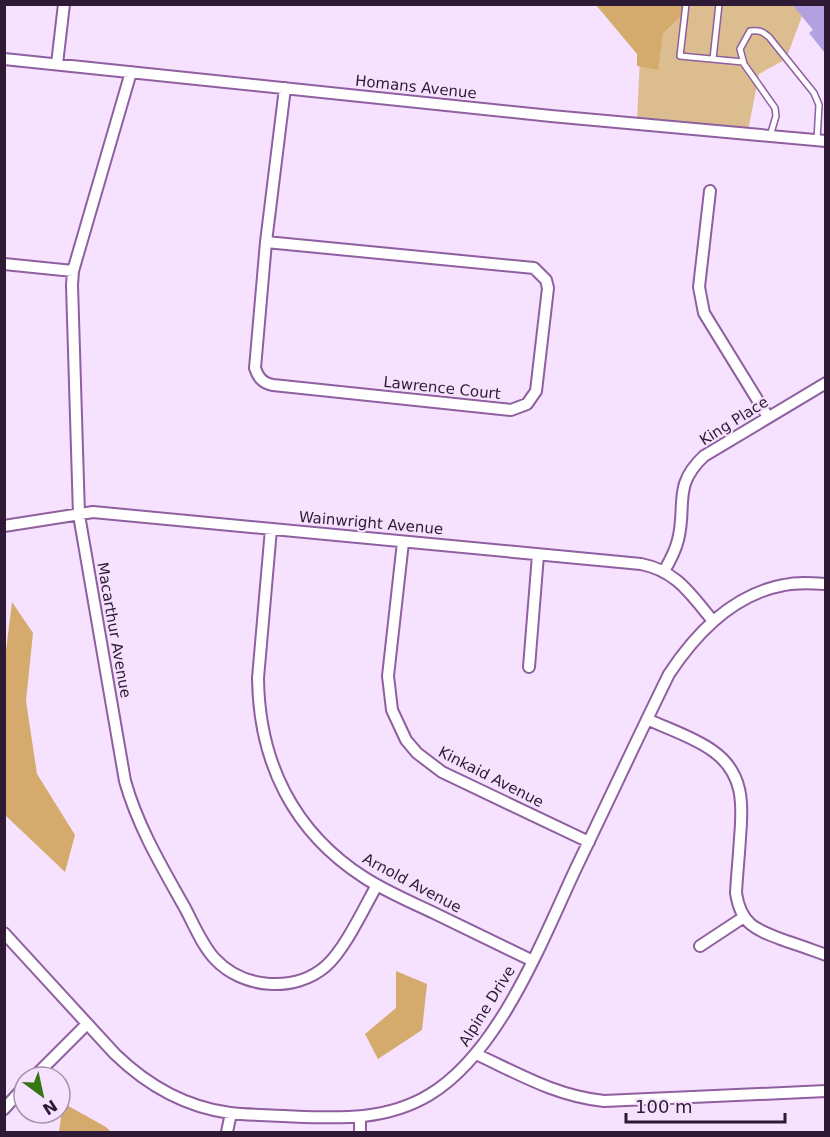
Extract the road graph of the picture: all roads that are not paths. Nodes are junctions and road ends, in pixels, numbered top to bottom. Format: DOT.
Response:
graph roads {
  1 [pos="64,4"];
  2 [pos="686,4"];
  3 [pos="719,4"];
  4 [pos="4,59"];
  5 [pos="713,59"];
  6 [pos="743,62"];
  7 [pos="57,64"];
  8 [pos="131,72"];
  9 [pos="285,88"];
  10 [pos="770,136"];
  11 [pos="821,140"];
  12 [pos="710,191"];
  13 [pos="266,242"];
  14 [pos="4,264"];
  15 [pos="73,271"];
  16 [pos="825,383"];
  17 [pos="768,417"];
  18 [pos="79,514"];
  19 [pos="4,526"];
  20 [pos="271,529"];
  21 [pos="403,542"];
  22 [pos="538,555"];
  23 [pos="664,571"];
  24 [pos="825,584"];
  25 [pos="712,621"];
  26 [pos="529,667"];
  27 [pos="647,719"];
  28 [pos="589,843"];
  29 [pos="377,885"];
  30 [pos="744,917"];
  31 [pos="4,933"];
  32 [pos="700,946"];
  33 [pos="825,955"];
  34 [pos="532,961"];
  35 [pos="87,1024"];
  36 [pos="476,1054"];
  37 [pos="46,1065"];
  38 [pos="825,1091"];
  39 [pos="231,1113"];
  40 [pos="360,1118"];
  41 [pos="227,1132"];
  42 [pos="360,1132"];
  1 -- 7 [label="street"];
  2 -- 5 [label="lane"];
  3 -- 5 [label="lane"];
  4 -- 7 [label="street, Homans Avenue"];
  5 -- 6 [label="lane"];
  6 -- 10 [label="lane"];
  6 -- 11 [label="lane"];
  7 -- 8 [label="street, Homans Avenue"];
  8 -- 9 [label="street, Homans Avenue"];
  8 -- 15 [label="street, Macarthur Avenue"];
  9 -- 10 [label="street, Homans Avenue"];
  9 -- 13 [label="street, Lawrence Court"];
  10 -- 11 [label="street, Homans Avenue"];
  12 -- 17 [label="street"];
  13 -- 13 [label="street, Lawrence Court"];
  14 -- 15 [label="street"];
  15 -- 18 [label="street, Macarthur Avenue"];
  16 -- 17 [label="street, King Place"];
  17 -- 23 [label="street, King Place"];
  18 -- 19 [label="street, Wainwright Avenue"];
  18 -- 20 [label="street, Wainwright Avenue"];
  18 -- 29 [label="street, Macarthur Avenue"];
  20 -- 21 [label="street, Wainwright Avenue"];
  20 -- 29 [label="street, Arnold Avenue"];
  21 -- 22 [label="street, Wainwright Avenue"];
  21 -- 28 [label="street, Kinkaid Avenue"];
  22 -- 23 [label="street, Wainwright Avenue"];
  22 -- 26 [label="street"];
  23 -- 25 [label="street, Wainwright Avenue"];
  24 -- 25 [label="street, Alpine Drive"];
  25 -- 27 [label="street, Alpine Drive"];
  27 -- 28 [label="street, Alpine Drive"];
  27 -- 30 [label="street"];
  28 -- 34 [label="street, Alpine Drive"];
  29 -- 34 [label="street, Arnold Avenue"];
  30 -- 32 [label="street"];
  30 -- 33 [label="street"];
  31 -- 35 [label="street, Alpine Drive"];
  34 -- 36 [label="street, Alpine Drive"];
  35 -- 37 [label="street"];
  35 -- 39 [label="street, Alpine Drive"];
  36 -- 38 [label="street"];
  36 -- 40 [label="street, Alpine Drive"];
  39 -- 40 [label="street, Alpine Drive"];
  39 -- 41 [label="street"];
  40 -- 42 [label="street"];
}
